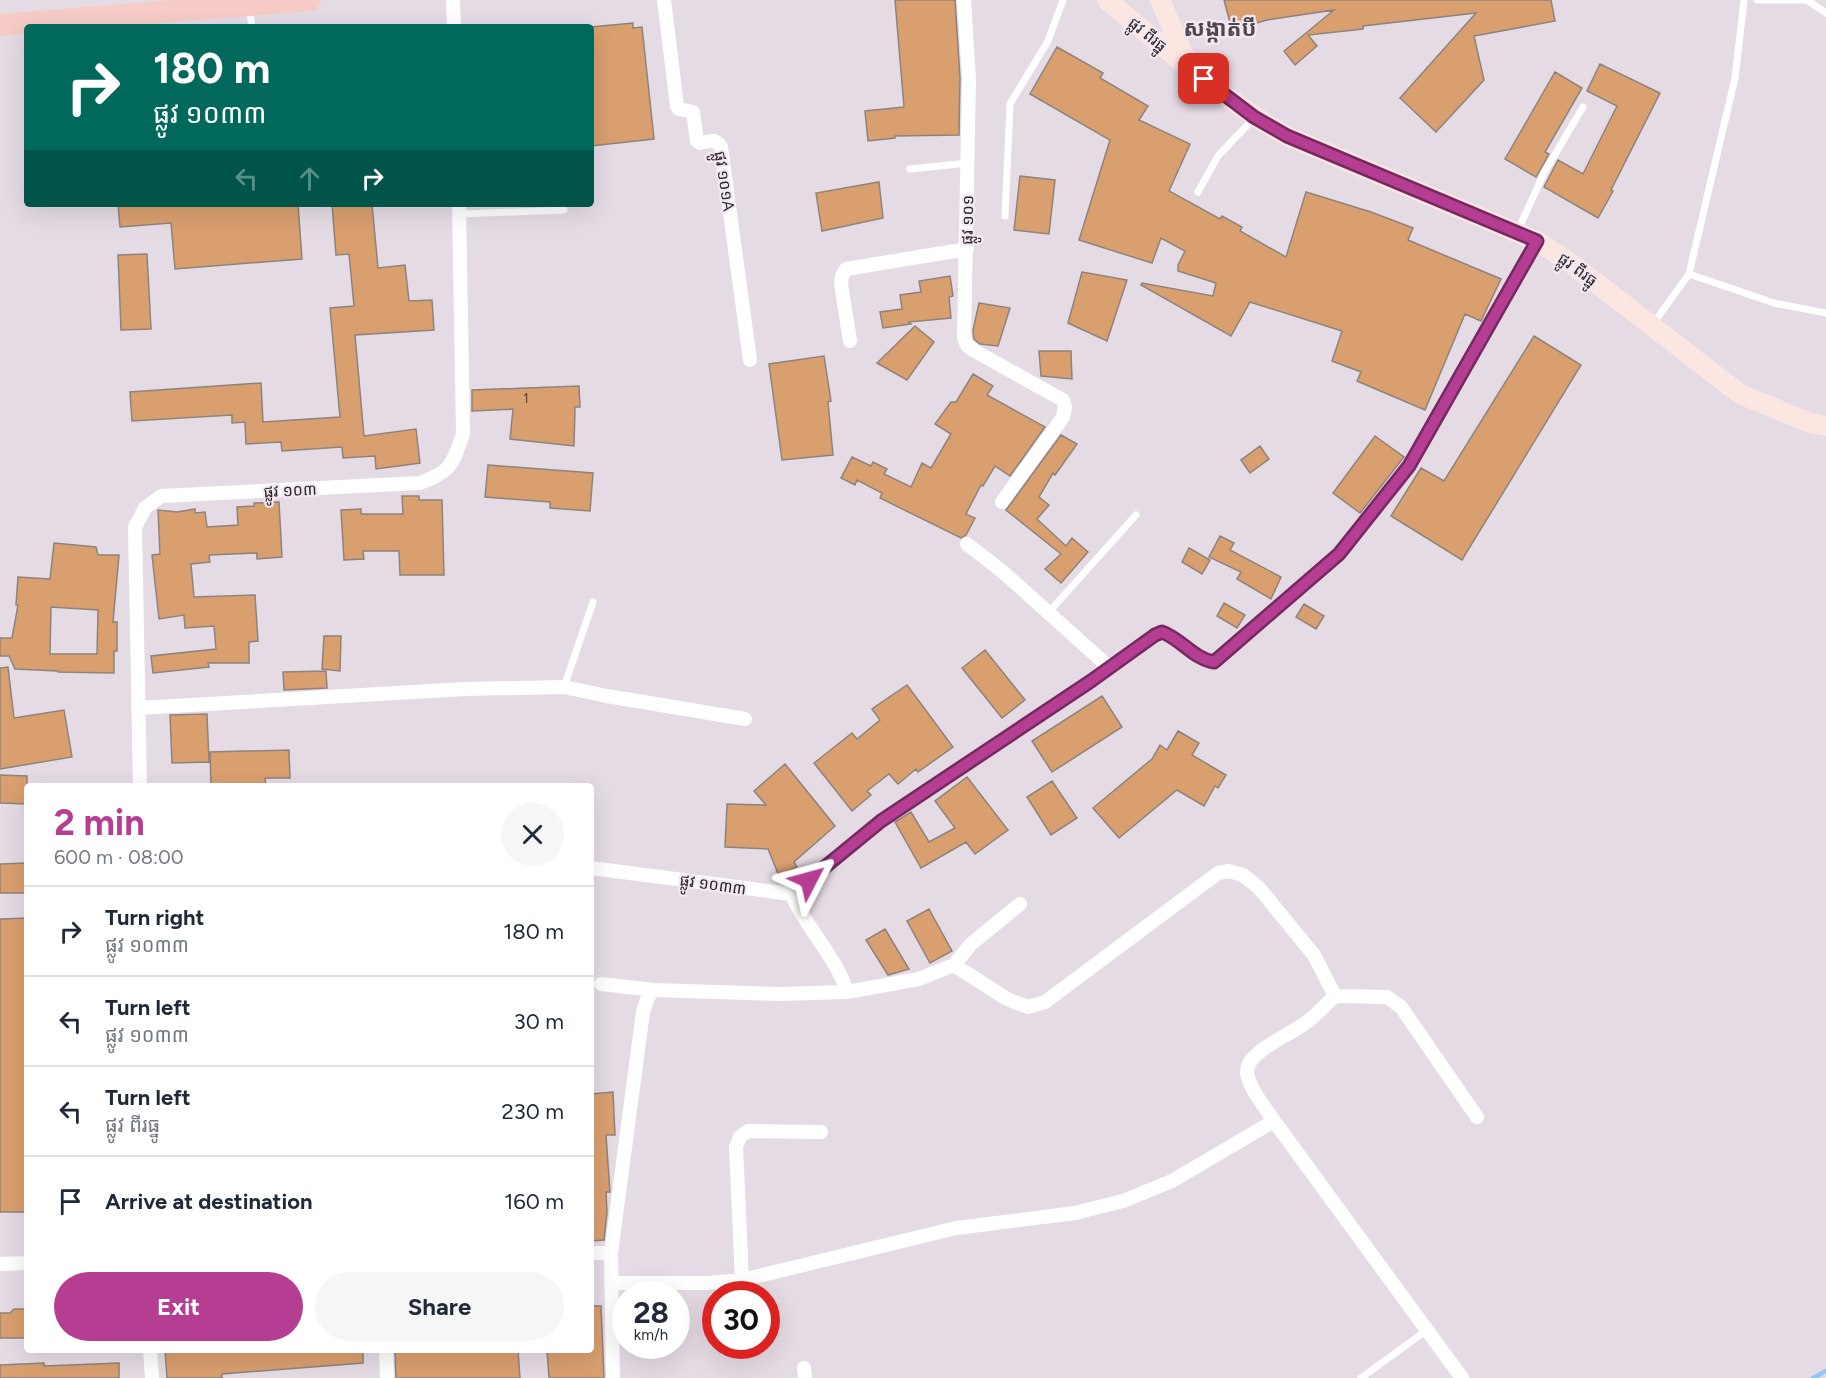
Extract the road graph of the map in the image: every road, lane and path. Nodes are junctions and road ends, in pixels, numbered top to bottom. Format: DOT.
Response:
graph roads {
  1 [pos="310,0"];
  2 [pos="453,0"];
  3 [pos="664,0"];
  4 [pos="964,0"];
  5 [pos="1063,0"];
  6 [pos="1107,0"];
  7 [pos="1160,0"];
  8 [pos="1744,0"];
  9 [pos="1757,0"];
  10 [pos="1824,9"];
  11 [pos="249,11"];
  12 [pos="454,24"];
  13 [pos="0,25"];
  14 [pos="1189,67"];
  15 [pos="1583,107"];
  16 [pos="1254,117"];
  17 [pos="968,163"];
  18 [pos="910,169"];
  19 [pos="1198,192"];
  20 [pos="460,209"];
  21 [pos="564,210"];
  22 [pos="1005,216"];
  23 [pos="1517,232"];
  24 [pos="1537,241"];
  25 [pos="967,249"];
  26 [pos="1689,274"];
  27 [pos="1826,313"];
  28 [pos="1652,326"];
  29 [pos="850,341"];
  30 [pos="750,360"];
  31 [pos="1826,426"];
  32 [pos="1002,502"];
  33 [pos="1136,514"];
  34 [pos="967,544"];
  35 [pos="593,602"];
  36 [pos="1049,612"];
  37 [pos="1110,668"];
  38 [pos="564,687"];
  39 [pos="138,708"];
  40 [pos="745,719"];
  41 [pos="140,783"];
  42 [pos="594,868"];
  43 [pos="791,894"];
  44 [pos="1020,904"];
  45 [pos="954,965"];
  46 [pos="601,984"];
  47 [pos="654,990"];
  48 [pos="847,992"];
  49 [pos="1335,996"];
  50 [pos="1477,1117"];
  51 [pos="1274,1121"];
  52 [pos="821,1132"];
  53 [pos="594,1253"];
  54 [pos="611,1253"];
  55 [pos="24,1263"];
  56 [pos="0,1264"];
  57 [pos="742,1280"];
  58 [pos="611,1282"];
  59 [pos="1427,1330"];
  60 [pos="150,1353"];
  61 [pos="386,1353"];
  62 [pos="152,1378"];
  63 [pos="387,1378"];
  64 [pos="614,1378"];
  65 [pos="1361,1378"];
  66 [pos="1462,1378"];
  1 -- 11 [label="main road"];
  2 -- 12 [label="street"];
  3 -- 30 [label="street, ផ្លូវ ១០១A"];
  4 -- 17 [label="street, ផ្លូវ ១០១"];
  5 -- 22 [label="lane"];
  6 -- 14 [label="main road, ផ្លូវ ពីរធ្នូ"];
  7 -- 14 [label="main road, ផ្លូវ ពីរធ្នូ"];
  8 -- 26 [label="lane"];
  9 -- 10 [label="lane"];
  11 -- 13 [label="main road"];
  14 -- 16 [label="main road, ផ្លូវ ពីរធ្នូ"];
  15 -- 23 [label="lane"];
  16 -- 19 [label="lane"];
  16 -- 23 [label="main road, ផ្លូវ ពីរធ្នូ"];
  17 -- 18 [label="lane"];
  17 -- 25 [label="street, ផ្លូវ ១០១"];
  20 -- 21 [label="lane"];
  20 -- 39 [label="street, ផ្លូវ ១០៣"];
  23 -- 24 [label="main road, ផ្លូវ ពីរធ្នូ"];
  24 -- 28 [label="main road, ផ្លូវ ពីរធ្នូ"];
  24 -- 37 [label="street"];
  25 -- 29 [label="street"];
  25 -- 32 [label="street, ផ្លូវ ១០១"];
  26 -- 27 [label="lane"];
  26 -- 28 [label="lane"];
  28 -- 31 [label="main road, ផ្លូវ ពីរធ្នូ"];
  33 -- 36 [label="lane"];
  34 -- 36 [label="street"];
  35 -- 38 [label="lane"];
  36 -- 37 [label="street"];
  37 -- 43 [label="street"];
  38 -- 39 [label="street"];
  38 -- 40 [label="street"];
  39 -- 41 [label="street, ផ្លូវ ១០៣"];
  42 -- 43 [label="street, ផ្លូវ ១០៣៣"];
  43 -- 48 [label="street"];
  44 -- 45 [label="street"];
  45 -- 48 [label="street"];
  45 -- 49 [label="street"];
  46 -- 47 [label="street"];
  47 -- 48 [label="street"];
  47 -- 54 [label="street"];
  49 -- 50 [label="street"];
  49 -- 51 [label="street"];
  51 -- 57 [label="street"];
  51 -- 59 [label="street"];
  52 -- 57 [label="street"];
  53 -- 54 [label="street"];
  54 -- 58 [label="street"];
  55 -- 56 [label="street"];
  57 -- 58 [label="street"];
  58 -- 64 [label="street"];
  59 -- 65 [label="lane"];
  59 -- 66 [label="street"];
  60 -- 62 [label="street"];
  61 -- 63 [label="street"];
}
